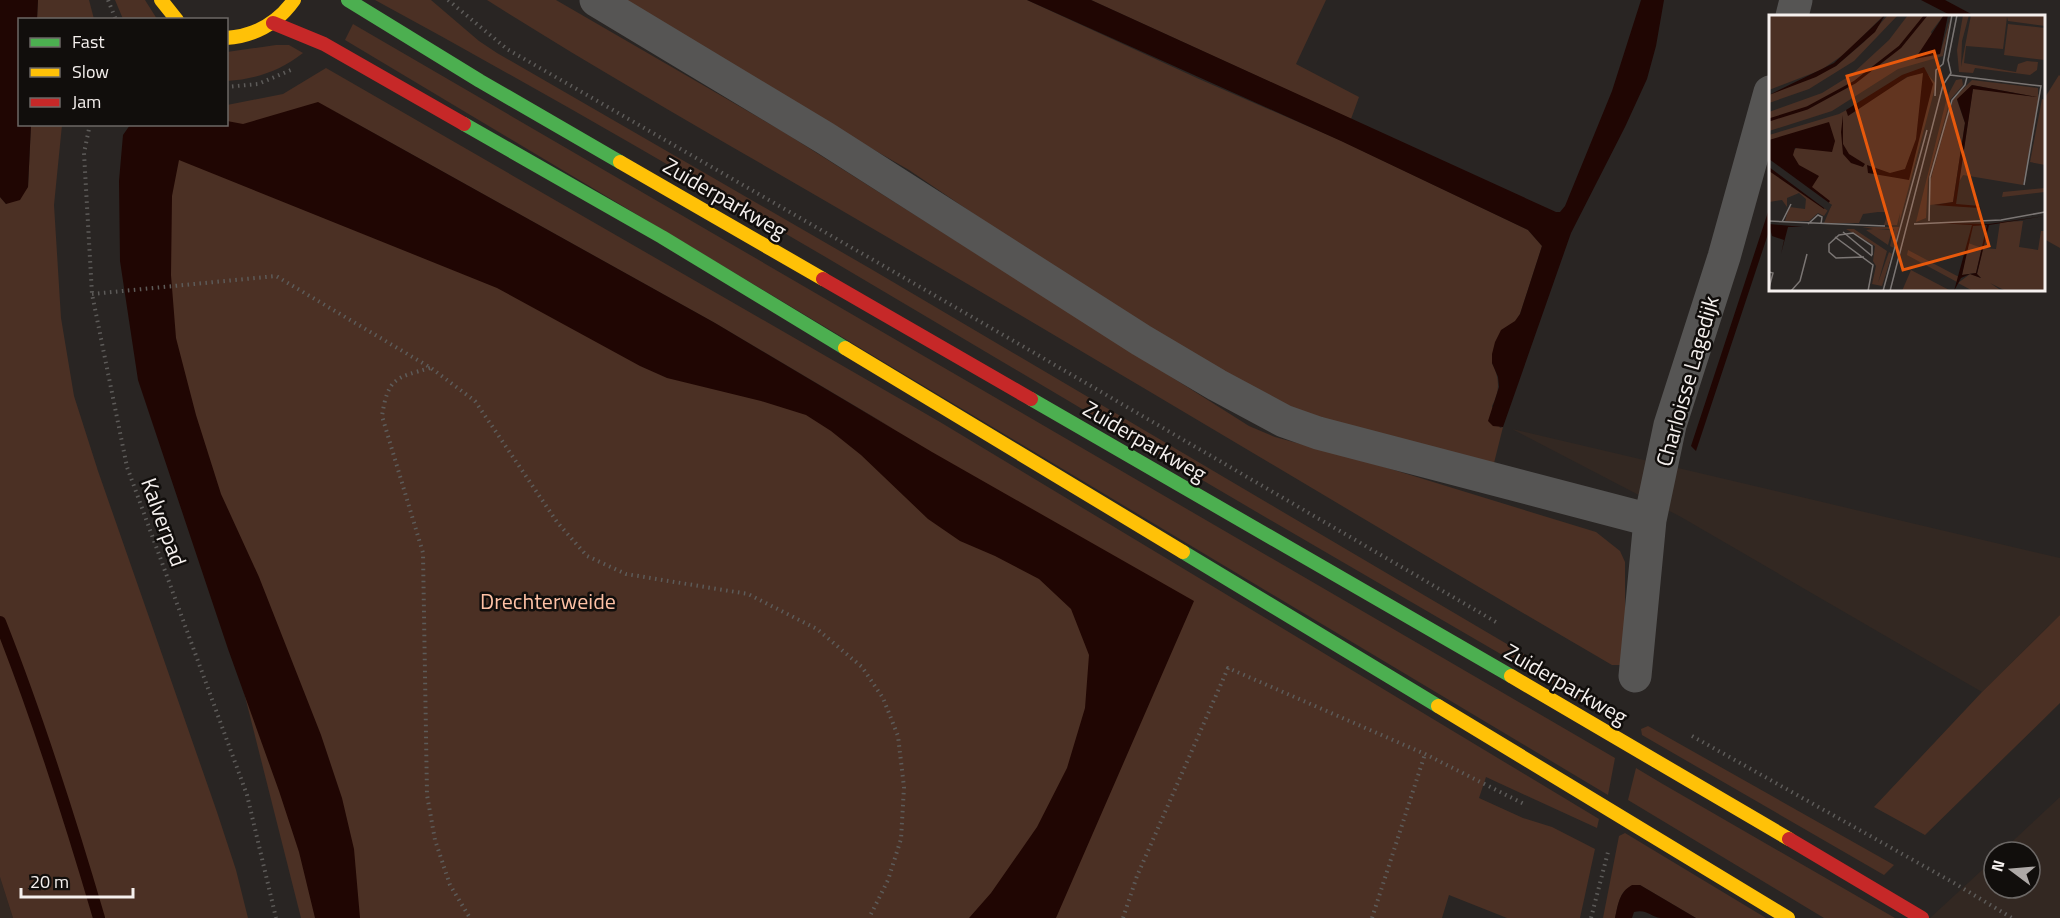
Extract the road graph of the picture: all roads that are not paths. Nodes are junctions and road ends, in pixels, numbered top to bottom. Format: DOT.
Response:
graph roads {
  1 [pos="161,0"];
  2 [pos="294,0"];
  3 [pos="348,0"];
  4 [pos="596,0"];
  5 [pos="1796,0"];
  6 [pos="1792,15"];
  7 [pos="175,18"];
  8 [pos="273,23"];
  9 [pos="228,38"];
  10 [pos="1769,96"];
  11 [pos="1650,520"];
  12 [pos="1635,676"];
  13 [pos="1788,918"];
  14 [pos="1922,918"];
  1 -- 7 [label="main road"];
  2 -- 8 [label="main road"];
  3 -- 14 [label="main road, Zuiderparkweg"];
  4 -- 11 [label="street"];
  5 -- 6 [label="street"];
  8 -- 9 [label="main road"];
  8 -- 13 [label="main road"];
  10 -- 11 [label="street, Charloisse Lagedijk"];
  11 -- 12 [label="street, Charloisse Lagedijk"];
}
